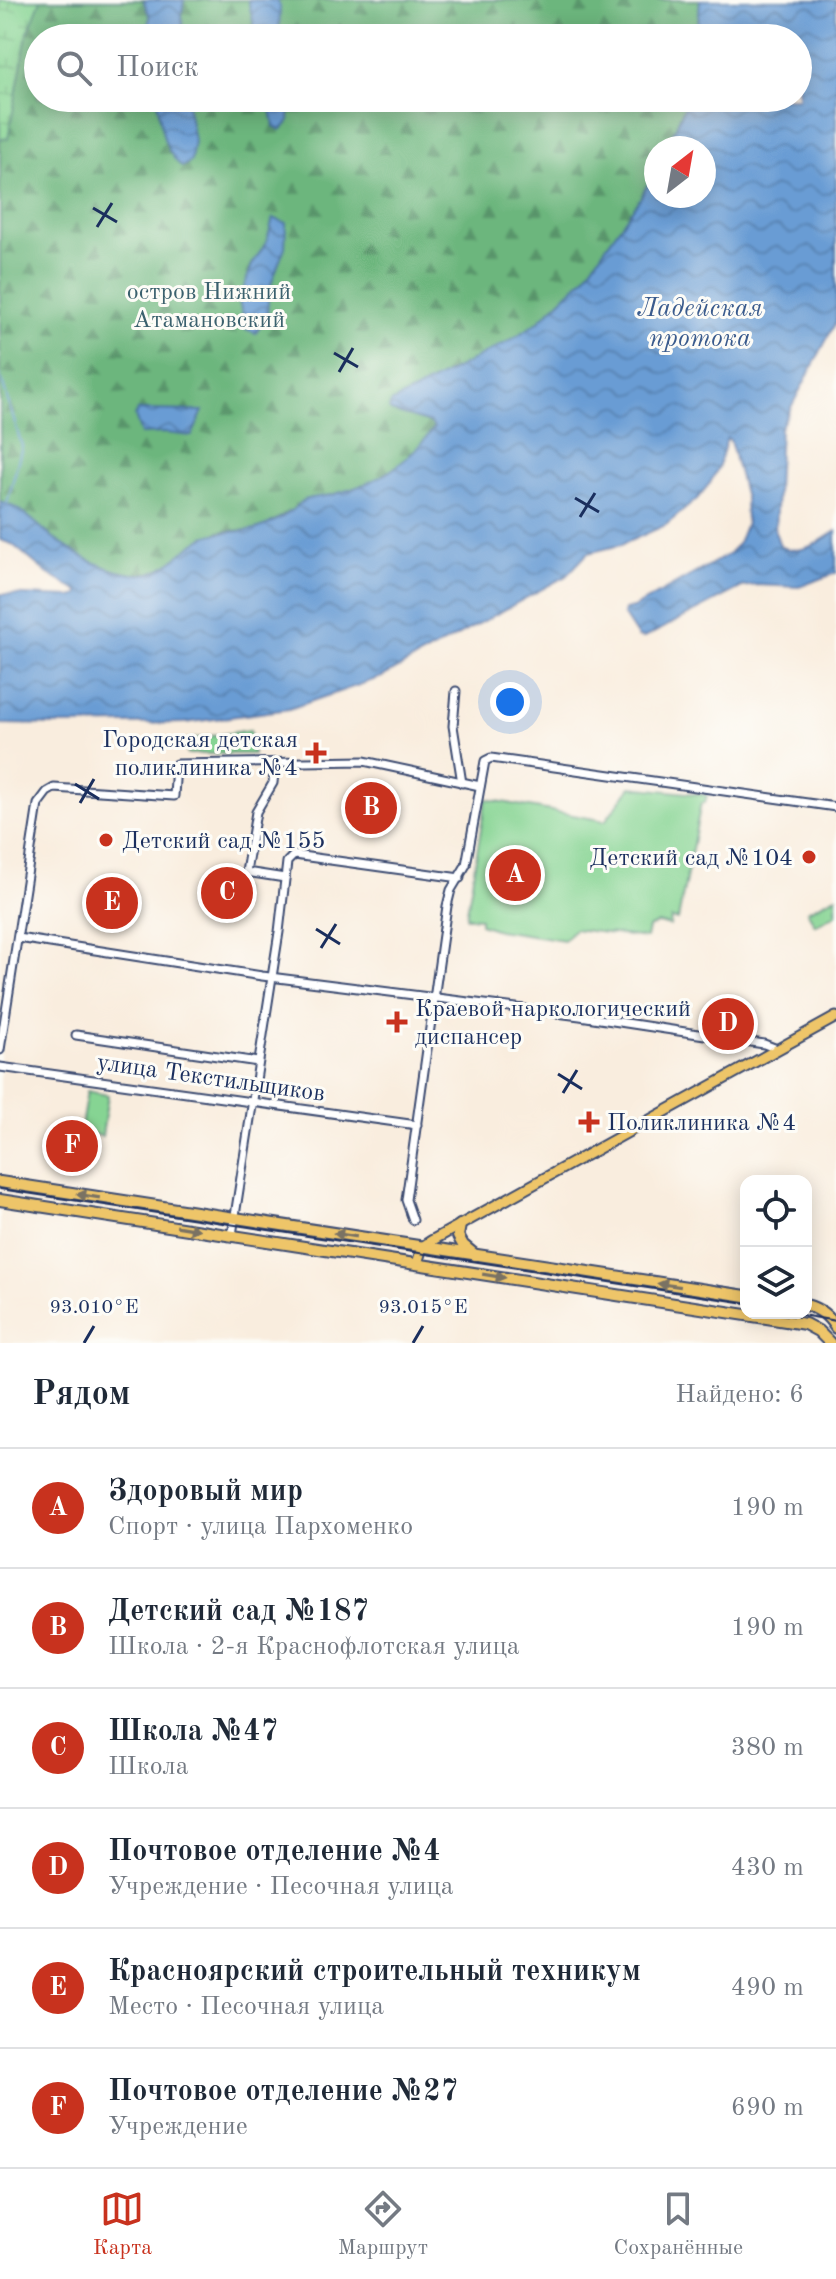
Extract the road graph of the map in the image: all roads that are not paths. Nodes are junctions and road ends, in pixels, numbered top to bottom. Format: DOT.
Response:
graph roads {
  1 [pos="456,691"];
  2 [pos="275,764"];
  3 [pos="462,783"];
  4 [pos="480,786"];
  5 [pos="836,807"];
  6 [pos="285,878"];
  7 [pos="460,878"];
  8 [pos="18,938"];
  9 [pos="271,978"];
  10 [pos="434,997"];
  11 [pos="836,1017"];
  12 [pos="76,1035"];
  13 [pos="777,1049"];
  14 [pos="0,1050"];
  15 [pos="258,1062"];
  16 [pos="0,1067"];
  17 [pos="252,1103"];
  18 [pos="417,1125"];
  19 [pos="0,1182"];
  20 [pos="0,1200"];
  21 [pos="235,1218"];
  22 [pos="413,1220"];
  23 [pos="460,1225"];
  24 [pos="232,1235"];
  25 [pos="422,1247"];
  26 [pos="477,1256"];
  27 [pos="417,1264"];
  28 [pos="740,1295"];
  29 [pos="812,1307"];
  30 [pos="829,1318"];
  31 [pos="836,1328"];
  32 [pos="830,1343"];
  1 -- 3 [label="street"];
  2 -- 3 [label="street"];
  2 -- 6 [label="street"];
  2 -- 8 [label="street"];
  3 -- 4 [label="street"];
  4 -- 5 [label="street"];
  4 -- 7 [label="street"];
  6 -- 7 [label="street"];
  6 -- 9 [label="street"];
  7 -- 10 [label="street"];
  8 -- 9 [label="street"];
  8 -- 14 [label="street"];
  9 -- 10 [label="street"];
  9 -- 15 [label="street"];
  10 -- 13 [label="street"];
  10 -- 18 [label="street"];
  11 -- 13 [label="main road"];
  12 -- 15 [label="street"];
  13 -- 23 [label="main road"];
  15 -- 17 [label="street"];
  16 -- 17 [label="street, улица Текстильщиков"];
  17 -- 18 [label="street, улица Текстильщиков"];
  17 -- 21 [label="street"];
  18 -- 22 [label="street"];
  21 -- 19 [label="highway, one-way"];
  20 -- 24 [label="highway, one-way"];
  21 -- 24 [label="street"];
  25 -- 21 [label="highway, one-way"];
  23 -- 25 [label="main road"];
  23 -- 26 [label="highway"];
  24 -- 27 [label="highway"];
  25 -- 26 [label="highway"];
  25 -- 27 [label="main road"];
  28 -- 26 [label="highway, one-way"];
  27 -- 32 [label="highway, one-way"];
  29 -- 30 [label="highway"];
  30 -- 31 [label="highway"];
}
